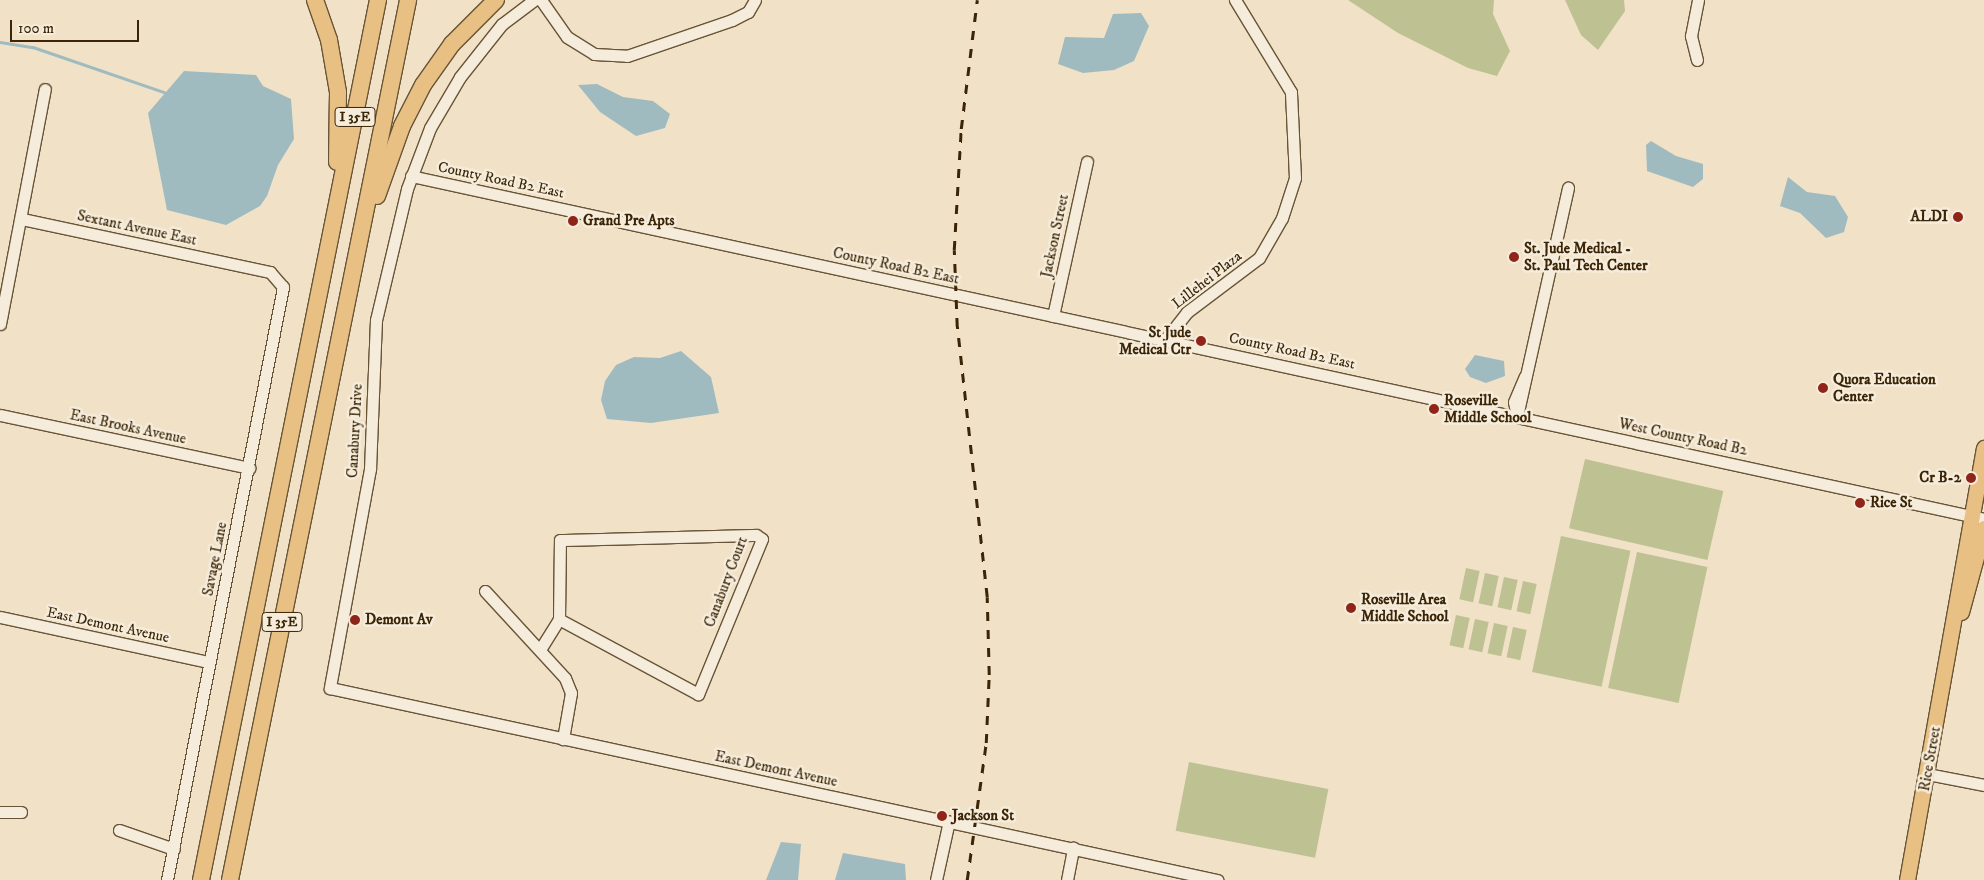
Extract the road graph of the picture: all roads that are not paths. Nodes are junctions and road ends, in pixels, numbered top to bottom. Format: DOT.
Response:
graph roads {
  1 [pos="314,0"];
  2 [pos="378,0"];
  3 [pos="408,0"];
  4 [pos="496,0"];
  5 [pos="534,0"];
  6 [pos="540,0"];
  7 [pos="755,0"];
  8 [pos="1235,0"];
  9 [pos="1698,0"];
  10 [pos="1697,60"];
  11 [pos="45,90"];
  12 [pos="1087,162"];
  13 [pos="411,176"];
  14 [pos="1568,188"];
  15 [pos="367,213"];
  16 [pos="22,219"];
  17 [pos="332,234"];
  18 [pos="246,267"];
  19 [pos="1054,316"];
  20 [pos="0,324"];
  21 [pos="1166,339"];
  22 [pos="1376,385"];
  23 [pos="0,415"];
  24 [pos="1517,416"];
  25 [pos="1984,448"];
  26 [pos="249,468"];
  27 [pos="1977,518"];
  28 [pos="1984,528"];
  29 [pos="485,591"];
  30 [pos="0,617"];
  31 [pos="559,619"];
  32 [pos="1952,637"];
  33 [pos="541,648"];
  34 [pos="210,662"];
  35 [pos="330,688"];
  36 [pos="563,739"];
  37 [pos="1927,774"];
  38 [pos="1984,785"];
  39 [pos="0,812"];
  40 [pos="21,812"];
  41 [pos="949,821"];
  42 [pos="119,830"];
  43 [pos="1073,848"];
  44 [pos="174,849"];
  45 [pos="1199,878"];
  46 [pos="167,880"];
  47 [pos="201,880"];
  48 [pos="230,880"];
  49 [pos="936,880"];
  50 [pos="1066,880"];
  51 [pos="1217,880"];
  52 [pos="1907,880"];
  1 -- 17 [label="highway"];
  2 -- 17 [label="highway, I 35E"];
  3 -- 15 [label="highway, I 35E"];
  4 -- 15 [label="highway"];
  5 -- 13 [label="street, Canabury Drive"];
  6 -- 7 [label="street"];
  8 -- 21 [label="street, Lillehei Plaza"];
  9 -- 10 [label="street"];
  11 -- 16 [label="street"];
  12 -- 19 [label="street, Jackson Street"];
  13 -- 19 [label="street, County Road B2 East"];
  13 -- 35 [label="street, Canabury Drive"];
  14 -- 24 [label="street"];
  15 -- 48 [label="highway, I 35E"];
  16 -- 18 [label="street, Sextant Avenue East"];
  16 -- 20 [label="street"];
  17 -- 47 [label="highway, I 35E"];
  18 -- 26 [label="street, Savage Lane"];
  19 -- 21 [label="street, County Road B2 East"];
  21 -- 22 [label="street, County Road B2 East"];
  22 -- 24 [label="street, West County Road B2"];
  23 -- 26 [label="street, East Brooks Avenue"];
  24 -- 27 [label="street, West County Road B2"];
  25 -- 27 [label="main road, Rice Street"];
  26 -- 34 [label="street, Savage Lane"];
  27 -- 32 [label="main road, Rice Street"];
  28 -- 32 [label="main road, Rice Street"];
  29 -- 33 [label="street"];
  30 -- 34 [label="street, East Demont Avenue"];
  31 -- 31 [label="street, Canabury Court"];
  31 -- 33 [label="street"];
  32 -- 37 [label="main road, Rice Street"];
  33 -- 36 [label="street"];
  34 -- 44 [label="street, Savage Lane"];
  35 -- 36 [label="street, East Demont Avenue"];
  36 -- 41 [label="street, East Demont Avenue"];
  37 -- 38 [label="street"];
  37 -- 52 [label="main road, Rice Street"];
  39 -- 40 [label="street"];
  41 -- 43 [label="street, East Demont Avenue"];
  41 -- 49 [label="street"];
  42 -- 44 [label="street"];
  43 -- 45 [label="street, East Demont Avenue"];
  43 -- 50 [label="street"];
  44 -- 46 [label="street, Savage Lane"];
  45 -- 51 [label="street, East Demont Avenue"];
}
